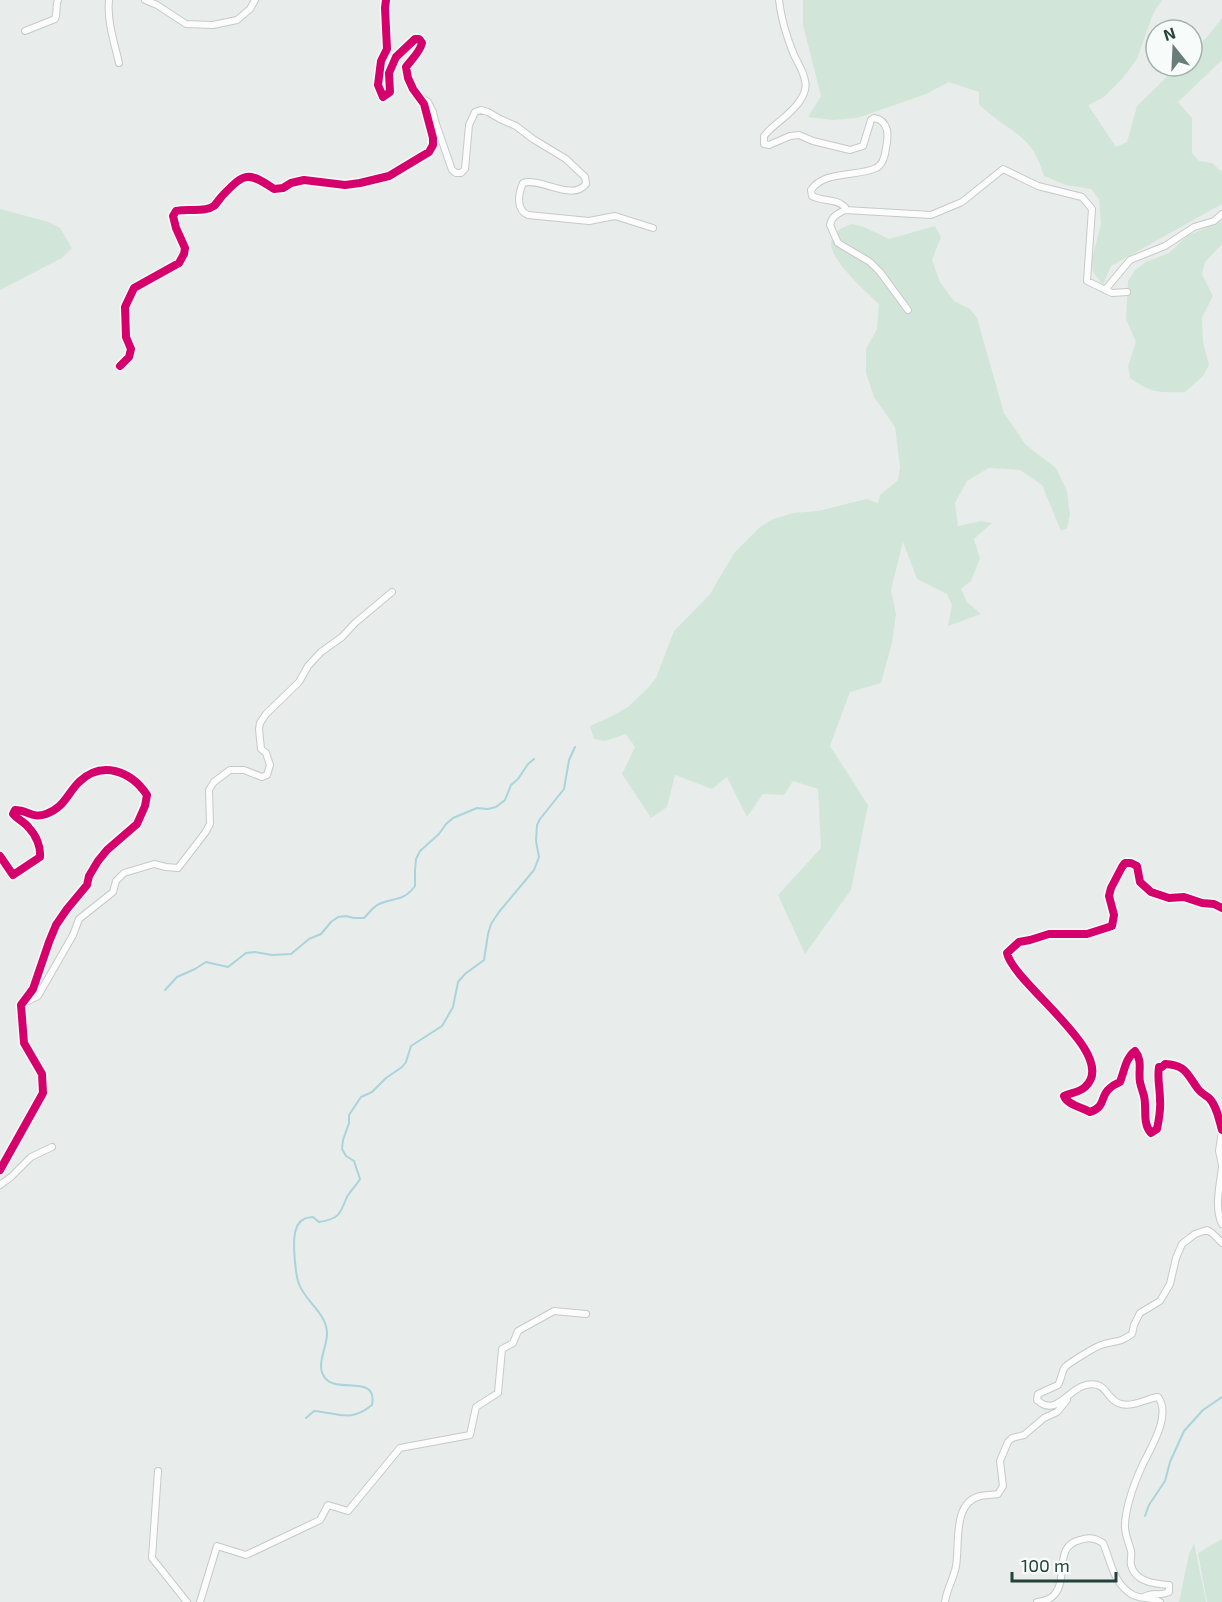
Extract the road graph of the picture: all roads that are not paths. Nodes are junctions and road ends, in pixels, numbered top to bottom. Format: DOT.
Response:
graph roads {
  1 [pos="58,0"];
  2 [pos="109,0"];
  3 [pos="145,0"];
  4 [pos="255,0"];
  5 [pos="386,0"];
  6 [pos="779,0"];
  7 [pos="25,31"];
  8 [pos="119,63"];
  9 [pos="419,96"];
  10 [pos="845,210"];
  11 [pos="1222,214"];
  12 [pos="652,228"];
  13 [pos="1106,290"];
  14 [pos="1127,292"];
  15 [pos="908,310"];
  16 [pos="120,366"];
  17 [pos="392,592"];
  18 [pos="0,856"];
  19 [pos="1222,908"];
  20 [pos="21,1005"];
  21 [pos="1222,1130"];
  22 [pos="52,1147"];
  23 [pos="1222,1166"];
  24 [pos="0,1170"];
  25 [pos="0,1185"];
  26 [pos="1222,1224"];
  27 [pos="1222,1243"];
  28 [pos="586,1314"];
  29 [pos="1068,1398"];
  30 [pos="158,1471"];
  31 [pos="1144,1597"];
  32 [pos="187,1602"];
  33 [pos="200,1602"];
  34 [pos="945,1602"];
  35 [pos="1037,1602"];
  36 [pos="1160,1602"];
  1 -- 7 [label="street"];
  2 -- 8 [label="street"];
  3 -- 4 [label="street"];
  5 -- 9 [label="street"];
  6 -- 10 [label="street"];
  9 -- 12 [label="street"];
  9 -- 16 [label="street"];
  10 -- 13 [label="street"];
  10 -- 15 [label="street"];
  11 -- 13 [label="street"];
  13 -- 14 [label="street"];
  17 -- 20 [label="street"];
  18 -- 20 [label="street"];
  19 -- 21 [label="street"];
  20 -- 24 [label="street"];
  21 -- 23 [label="street"];
  22 -- 25 [label="street"];
  23 -- 26 [label="street"];
  27 -- 29 [label="street"];
  28 -- 33 [label="street"];
  29 -- 31 [label="street"];
  29 -- 34 [label="street"];
  30 -- 32 [label="street"];
  31 -- 35 [label="street"];
  31 -- 36 [label="street"];
}
